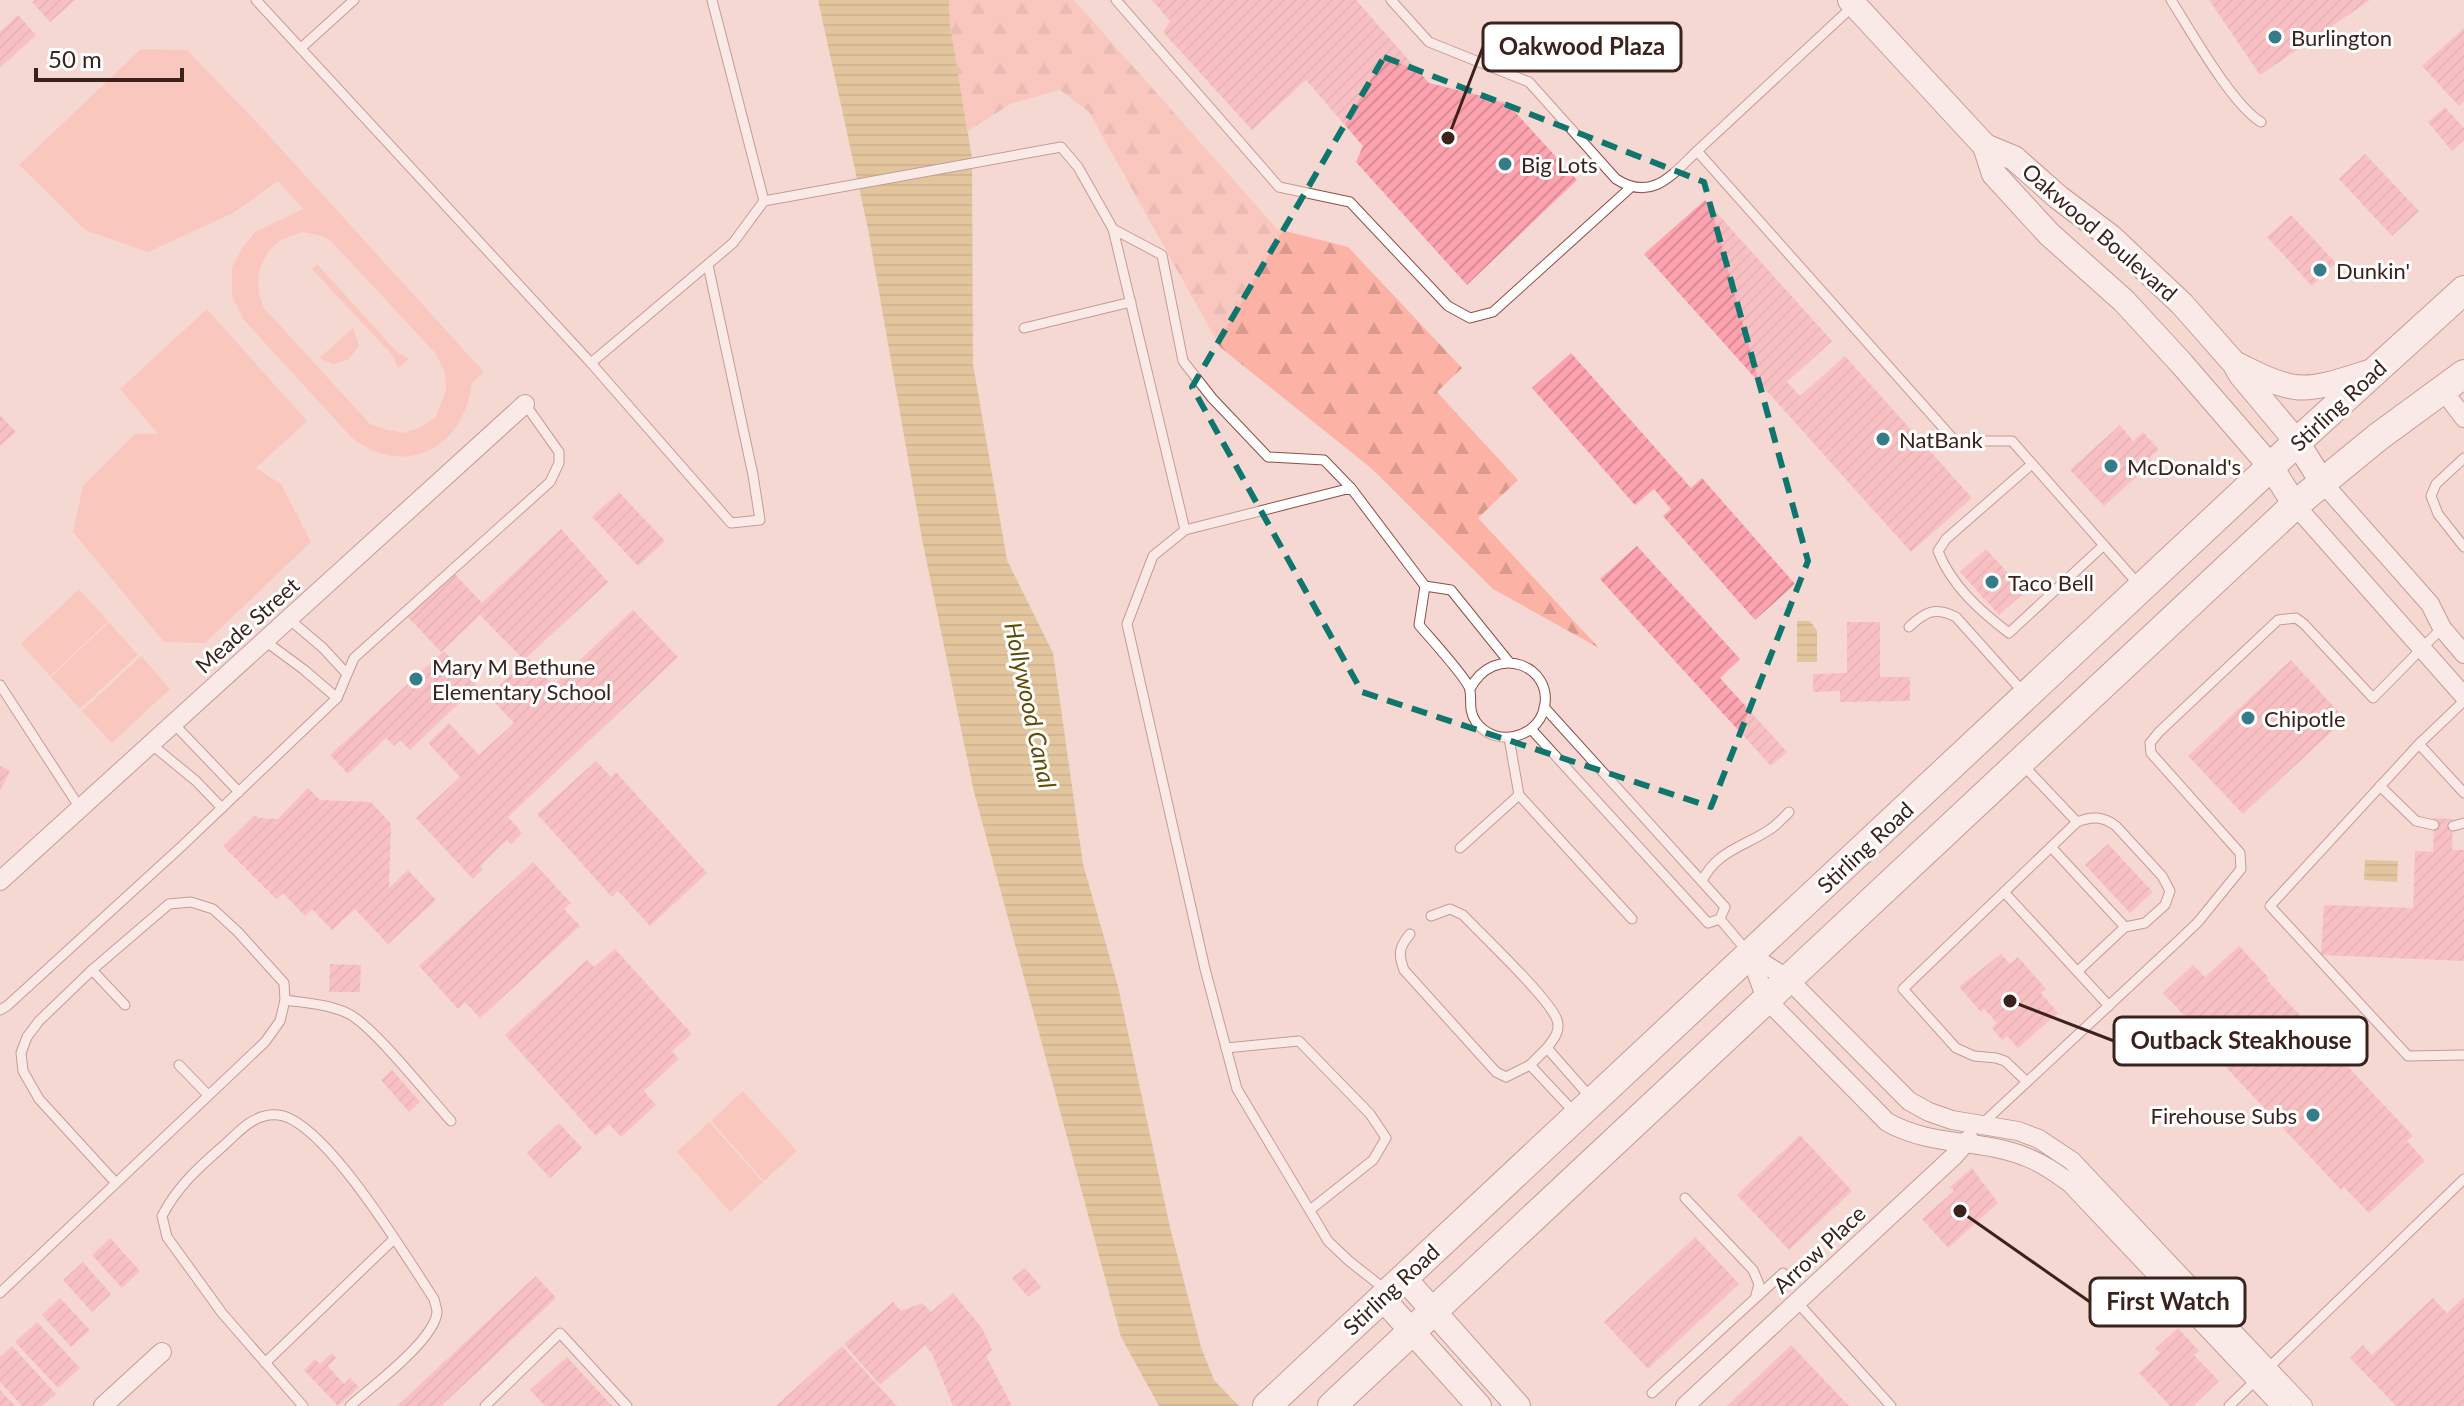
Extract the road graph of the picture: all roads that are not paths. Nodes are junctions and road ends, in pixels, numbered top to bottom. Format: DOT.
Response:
graph roads {
  1 [pos="256,0"];
  2 [pos="354,0"];
  3 [pos="712,0"];
  4 [pos="1116,0"];
  5 [pos="1391,0"];
  6 [pos="2171,0"];
  7 [pos="1852,2"];
  8 [pos="301,48"];
  9 [pos="2261,122"];
  10 [pos="1985,146"];
  11 [pos="1697,151"];
  12 [pos="1630,188"];
  13 [pos="764,201"];
  14 [pos="1113,229"];
  15 [pos="708,265"];
  16 [pos="2464,290"];
  17 [pos="1131,302"];
  18 [pos="1024,328"];
  19 [pos="591,363"];
  20 [pos="2234,363"];
  21 [pos="2376,370"];
  22 [pos="2453,381"];
  23 [pos="525,404"];
  24 [pos="2464,418"];
  25 [pos="2297,442"];
  26 [pos="2464,458"];
  27 [pos="2032,464"];
  28 [pos="2271,467"];
  29 [pos="2322,482"];
  30 [pos="1351,488"];
  31 [pos="2295,505"];
  32 [pos="1185,530"];
  33 [pos="2104,545"];
  34 [pos="2464,547"];
  35 [pos="1425,586"];
  36 [pos="2141,588"];
  37 [pos="289,619"];
  38 [pos="1909,627"];
  39 [pos="2442,628"];
  40 [pos="265,641"];
  41 [pos="2421,647"];
  42 [pos="2464,654"];
  43 [pos="1509,662"];
  44 [pos="346,673"];
  45 [pos="0,685"];
  46 [pos="1470,689"];
  47 [pos="2026,696"];
  48 [pos="337,698"];
  49 [pos="2464,698"];
  50 [pos="1544,707"];
  51 [pos="174,724"];
  52 [pos="1531,729"];
  53 [pos="1509,738"];
  54 [pos="151,744"];
  55 [pos="2419,744"];
  56 [pos="2020,761"];
  57 [pos="2380,786"];
  58 [pos="239,792"];
  59 [pos="2464,793"];
  60 [pos="1519,795"];
  61 [pos="80,808"];
  62 [pos="222,808"];
  63 [pos="1789,812"];
  64 [pos="2077,822"];
  65 [pos="2464,823"];
  66 [pos="2434,825"];
  67 [pos="2453,826"];
  68 [pos="2051,847"];
  69 [pos="1460,848"];
  70 [pos="0,881"];
  71 [pos="1702,881"];
  72 [pos="2004,892"];
  73 [pos="1431,916"];
  74 [pos="1632,919"];
  75 [pos="1720,919"];
  76 [pos="2125,927"];
  77 [pos="1410,934"];
  78 [pos="1750,955"];
  79 [pos="92,970"];
  80 [pos="2078,971"];
  81 [pos="1788,979"];
  82 [pos="1766,999"];
  83 [pos="285,1000"];
  84 [pos="125,1005"];
  85 [pos="2109,1006"];
  86 [pos="0,1010"];
  87 [pos="1226,1048"];
  88 [pos="1547,1048"];
  89 [pos="2464,1055"];
  90 [pos="179,1065"];
  91 [pos="1530,1065"];
  92 [pos="2027,1082"];
  93 [pos="208,1095"];
  94 [pos="1585,1108"];
  95 [pos="451,1121"];
  96 [pos="1981,1124"];
  97 [pos="1964,1144"];
  98 [pos="2464,1179"];
  99 [pos="115,1182"];
  100 [pos="1685,1198"];
  101 [pos="1310,1210"];
  102 [pos="394,1239"];
  103 [pos="1783,1273"];
  104 [pos="1392,1289"];
  105 [pos="0,1293"];
  106 [pos="1754,1298"];
  107 [pos="1797,1302"];
  108 [pos="1434,1312"];
  109 [pos="1413,1332"];
  110 [pos="162,1352"];
  111 [pos="265,1363"];
  112 [pos="2262,1374"];
  113 [pos="1652,1393"];
  114 [pos="490,1404"];
  115 [pos="103,1406"];
  116 [pos="303,1406"];
  117 [pos="350,1406"];
  118 [pos="627,1406"];
  119 [pos="1267,1406"];
  120 [pos="1332,1406"];
  121 [pos="1479,1406"];
  122 [pos="1518,1406"];
  123 [pos="1685,1406"];
  124 [pos="1891,1406"];
  125 [pos="2229,1406"];
  126 [pos="2281,1406"];
  127 [pos="2303,1406"];
  1 -- 8 [label="lane"];
  2 -- 8 [label="lane"];
  3 -- 13 [label="lane"];
  4 -- 12 [label="lane"];
  5 -- 12 [label="lane"];
  6 -- 9 [label="lane"];
  7 -- 10 [label="street, Oakwood Boulevard"];
  7 -- 11 [label="lane"];
  8 -- 19 [label="lane"];
  10 -- 20 [label="street, Oakwood Boulevard"];
  10 -- 28 [label="street, Oakwood Boulevard"];
  11 -- 12 [label="lane"];
  11 -- 27 [label="lane"];
  13 -- 14 [label="lane"];
  13 -- 15 [label="lane"];
  14 -- 17 [label="lane"];
  14 -- 30 [label="lane"];
  15 -- 19 [label="lane"];
  15 -- 19 [label="lane"];
  16 -- 21 [label="main road, Stirling Road"];
  17 -- 18 [label="lane"];
  17 -- 32 [label="lane"];
  20 -- 21 [label="street"];
  20 -- 25 [label="street, Oakwood Boulevard"];
  21 -- 25 [label="main road, Stirling Road"];
  22 -- 24 [label="street"];
  22 -- 29 [label="main road, Stirling Road"];
  23 -- 37 [label="street, Meade Street"];
  23 -- 44 [label="lane"];
  25 -- 28 [label="main road, Stirling Road"];
  25 -- 29 [label="street, Oakwood Boulevard"];
  26 -- 34 [label="lane"];
  27 -- 33 [label="lane"];
  27 -- 33 [label="lane"];
  28 -- 31 [label="street, Oakwood Boulevard"];
  28 -- 36 [label="main road, Stirling Road"];
  29 -- 31 [label="main road, Stirling Road"];
  29 -- 39 [label="street"];
  30 -- 32 [label="lane"];
  30 -- 35 [label="lane"];
  31 -- 41 [label="street"];
  31 -- 56 [label="main road, Stirling Road"];
  32 -- 87 [label="lane"];
  33 -- 36 [label="lane"];
  35 -- 43 [label="lane"];
  35 -- 46 [label="lane"];
  36 -- 47 [label="main road, Stirling Road"];
  37 -- 40 [label="street, Meade Street"];
  37 -- 44 [label="lane"];
  38 -- 47 [label="lane"];
  39 -- 41 [label="lane"];
  39 -- 42 [label="street"];
  40 -- 48 [label="lane"];
  40 -- 51 [label="street, Meade Street"];
  41 -- 49 [label="street"];
  41 -- 85 [label="lane"];
  43 -- 46 [label="lane"];
  43 -- 50 [label="lane"];
  44 -- 48 [label="lane"];
  45 -- 61 [label="lane"];
  46 -- 53 [label="lane"];
  47 -- 78 [label="main road, Stirling Road"];
  48 -- 58 [label="lane"];
  49 -- 55 [label="lane"];
  50 -- 52 [label="lane"];
  50 -- 71 [label="lane"];
  51 -- 54 [label="street, Meade Street"];
  51 -- 58 [label="lane"];
  52 -- 53 [label="lane"];
  52 -- 75 [label="lane"];
  53 -- 60 [label="lane"];
  54 -- 61 [label="street, Meade Street"];
  54 -- 62 [label="lane"];
  55 -- 57 [label="lane"];
  55 -- 59 [label="lane"];
  56 -- 64 [label="lane"];
  56 -- 81 [label="main road, Stirling Road"];
  57 -- 66 [label="lane"];
  57 -- 89 [label="lane"];
  58 -- 62 [label="lane"];
  60 -- 69 [label="lane"];
  60 -- 74 [label="lane"];
  61 -- 70 [label="street, Meade Street"];
  62 -- 86 [label="lane"];
  63 -- 71 [label="lane"];
  64 -- 68 [label="lane"];
  64 -- 76 [label="lane"];
  65 -- 67 [label="lane"];
  68 -- 72 [label="lane"];
  68 -- 76 [label="lane"];
  71 -- 75 [label="lane"];
  72 -- 80 [label="lane"];
  72 -- 92 [label="lane"];
  73 -- 88 [label="lane"];
  75 -- 78 [label="lane"];
  76 -- 80 [label="lane"];
  77 -- 91 [label="lane"];
  78 -- 81 [label="street"];
  78 -- 82 [label="street"];
  78 -- 94 [label="main road, Stirling Road"];
  79 -- 83 [label="lane"];
  79 -- 84 [label="lane"];
  79 -- 99 [label="lane"];
  80 -- 85 [label="lane"];
  81 -- 82 [label="main road, Stirling Road"];
  81 -- 96 [label="street"];
  82 -- 97 [label="street"];
  82 -- 108 [label="main road, Stirling Road"];
  83 -- 93 [label="lane"];
  83 -- 95 [label="lane"];
  85 -- 92 [label="lane"];
  87 -- 101 [label="lane"];
  87 -- 101 [label="lane"];
  88 -- 91 [label="lane"];
  88 -- 94 [label="lane"];
  90 -- 93 [label="lane"];
  91 -- 94 [label="lane"];
  92 -- 96 [label="lane"];
  93 -- 99 [label="lane"];
  94 -- 104 [label="main road, Stirling Road"];
  96 -- 97 [label="street, Arrow Place"];
  96 -- 112 [label="street"];
  97 -- 107 [label="street, Arrow Place"];
  97 -- 112 [label="street"];
  98 -- 112 [label="lane"];
  99 -- 105 [label="lane"];
  100 -- 106 [label="lane"];
  101 -- 104 [label="lane"];
  102 -- 111 [label="lane"];
  102 -- 111 [label="lane"];
  102 -- 117 [label="lane"];
  103 -- 106 [label="lane"];
  104 -- 108 [label="street"];
  104 -- 109 [label="street"];
  104 -- 119 [label="main road, Stirling Road"];
  106 -- 113 [label="lane"];
  107 -- 123 [label="street, Arrow Place"];
  107 -- 124 [label="lane"];
  108 -- 109 [label="main road, Stirling Road"];
  108 -- 122 [label="street"];
  109 -- 120 [label="main road, Stirling Road"];
  109 -- 121 [label="street"];
  110 -- 115 [label="street"];
  111 -- 116 [label="lane"];
  112 -- 125 [label="lane"];
  112 -- 126 [label="street"];
  112 -- 127 [label="street"];
  114 -- 118 [label="lane"];
}
